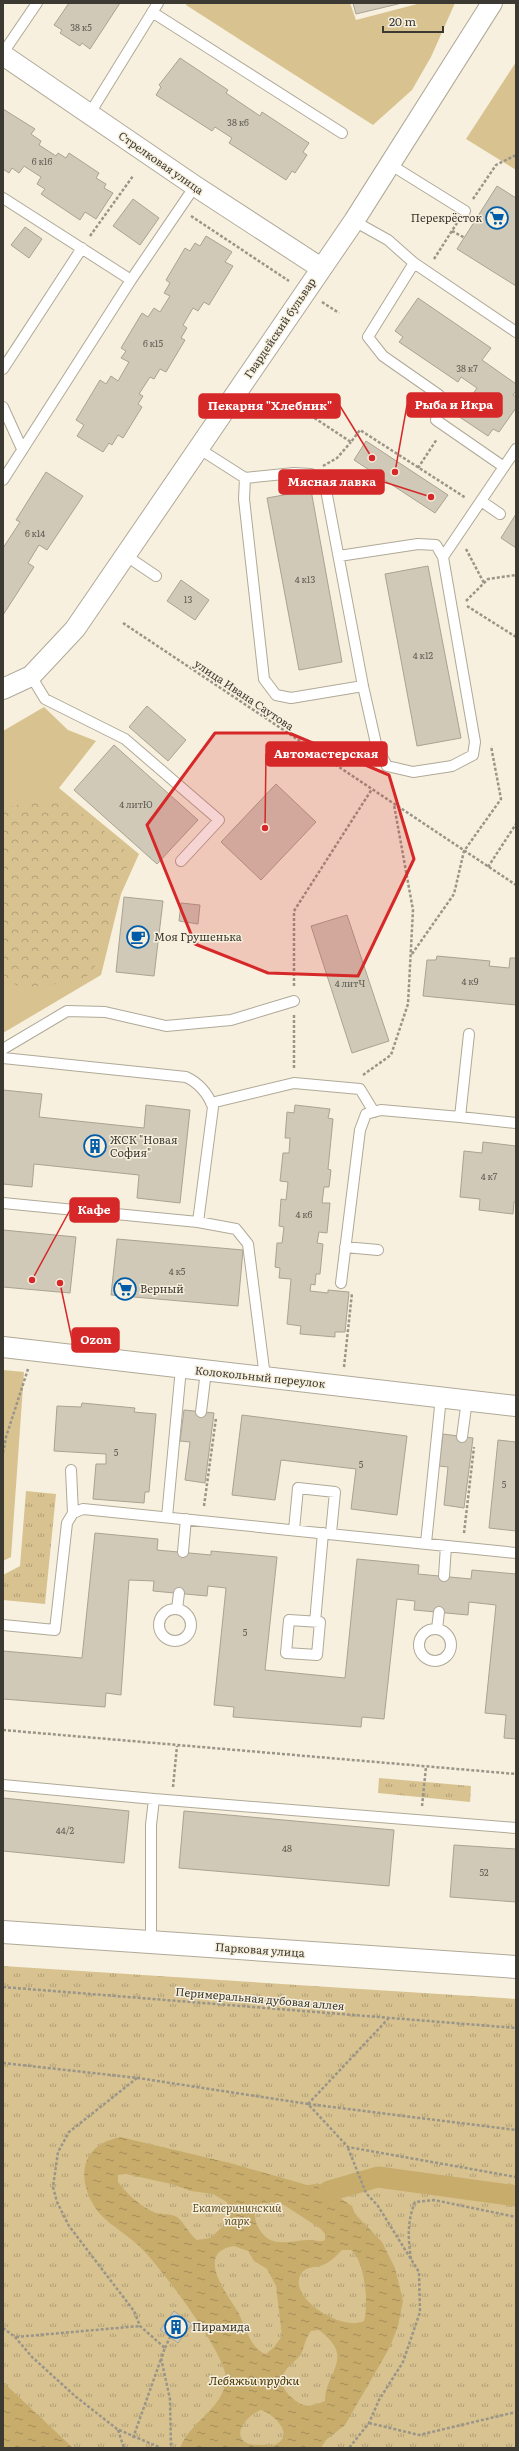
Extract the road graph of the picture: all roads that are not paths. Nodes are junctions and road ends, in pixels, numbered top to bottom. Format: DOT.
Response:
graph roads {
  1 [pos="37,3"];
  2 [pos="158,3"];
  3 [pos="492,3"];
  4 [pos="152,12"];
  5 [pos="3,54"];
  6 [pos="90,113"];
  7 [pos="342,133"];
  8 [pos="391,165"];
  9 [pos="194,186"];
  10 [pos="3,198"];
  11 [pos="466,211"];
  12 [pos="354,221"];
  13 [pos="82,248"];
  14 [pos="414,263"];
  15 [pos="321,268"];
  16 [pos="131,280"];
  17 [pos="516,332"];
  18 [pos="3,369"];
  19 [pos="3,407"];
  20 [pos="198,448"];
  21 [pos="22,449"];
  22 [pos="516,449"];
  23 [pos="509,463"];
  24 [pos="246,478"];
  25 [pos="3,480"];
  26 [pos="479,504"];
  27 [pos="500,514"];
  28 [pos="125,555"];
  29 [pos="339,556"];
  30 [pos="443,557"];
  31 [pos="156,576"];
  32 [pos="31,676"];
  33 [pos="363,686"];
  34 [pos="3,689"];
  35 [pos="181,861"];
  36 [pos="294,1001"];
  37 [pos="469,1034"];
  38 [pos="3,1049"];
  39 [pos="3,1058"];
  40 [pos="211,1103"];
  41 [pos="374,1112"];
  42 [pos="460,1117"];
  43 [pos="516,1123"];
  44 [pos="3,1204"];
  45 [pos="198,1222"];
  46 [pos="345,1247"];
  47 [pos="378,1250"];
  48 [pos="341,1284"];
  49 [pos="3,1347"];
  50 [pos="180,1368"];
  51 [pos="206,1371"];
  52 [pos="264,1377"];
  53 [pos="441,1397"];
  54 [pos="467,1400"];
  55 [pos="516,1406"];
  56 [pos="201,1412"];
  57 [pos="462,1437"];
  58 [pos="71,1470"];
  59 [pos="73,1513"];
  60 [pos="167,1517"];
  61 [pos="186,1519"];
  62 [pos="294,1530"];
  63 [pos="327,1533"];
  64 [pos="426,1543"];
  65 [pos="446,1546"];
  66 [pos="183,1552"];
  67 [pos="516,1553"];
  68 [pos="444,1576"];
  69 [pos="179,1593"];
  70 [pos="177,1609"];
  71 [pos="439,1612"];
  72 [pos="315,1622"];
  73 [pos="3,1625"];
  74 [pos="437,1630"];
  75 [pos="3,1785"];
  76 [pos="154,1799"];
  77 [pos="516,1828"];
  78 [pos="3,1932"];
  79 [pos="151,1942"];
  80 [pos="516,1967"];
  1 -- 5 [label="lane"];
  2 -- 4 [label="lane"];
  3 -- 8 [label="street, Гвардейский бульвар"];
  4 -- 6 [label="lane"];
  4 -- 7 [label="lane"];
  5 -- 6 [label="street, Стрелковая улица"];
  6 -- 9 [label="street, Стрелковая улица"];
  8 -- 11 [label="lane"];
  8 -- 12 [label="street, Гвардейский бульвар"];
  9 -- 15 [label="street, Стрелковая улица"];
  9 -- 16 [label="lane"];
  10 -- 13 [label="lane"];
  12 -- 14 [label="lane"];
  12 -- 15 [label="street, Гвардейский бульвар"];
  13 -- 16 [label="lane"];
  13 -- 18 [label="lane"];
  14 -- 17 [label="lane"];
  14 -- 23 [label="lane"];
  15 -- 20 [label="street, Гвардейский бульвар"];
  16 -- 21 [label="lane"];
  19 -- 21 [label="lane"];
  20 -- 24 [label="lane"];
  20 -- 28 [label="street, Гвардейский бульвар"];
  21 -- 25 [label="lane"];
  22 -- 23 [label="lane"];
  23 -- 26 [label="lane"];
  24 -- 29 [label="lane"];
  24 -- 33 [label="lane"];
  26 -- 27 [label="lane"];
  26 -- 30 [label="lane"];
  28 -- 31 [label="lane"];
  28 -- 32 [label="street, Гвардейский бульвар"];
  29 -- 30 [label="lane"];
  29 -- 33 [label="lane"];
  30 -- 33 [label="lane"];
  32 -- 34 [label="street, Гвардейский бульвар"];
  32 -- 35 [label="lane"];
  36 -- 38 [label="lane"];
  37 -- 42 [label="lane"];
  39 -- 40 [label="lane"];
  40 -- 41 [label="lane"];
  40 -- 45 [label="lane"];
  41 -- 42 [label="lane"];
  41 -- 46 [label="lane"];
  42 -- 43 [label="lane"];
  44 -- 45 [label="lane"];
  45 -- 52 [label="lane"];
  46 -- 47 [label="lane"];
  46 -- 48 [label="lane"];
  49 -- 50 [label="street, Колокольный переулок"];
  50 -- 51 [label="street, Колокольный переулок"];
  50 -- 60 [label="lane"];
  51 -- 52 [label="street, Колокольный переулок"];
  51 -- 56 [label="lane"];
  52 -- 53 [label="street, Колокольный переулок"];
  53 -- 54 [label="street, Колокольный переулок"];
  53 -- 64 [label="lane"];
  54 -- 55 [label="street, Колокольный переулок"];
  54 -- 57 [label="lane"];
  58 -- 59 [label="lane"];
  59 -- 60 [label="lane"];
  59 -- 73 [label="lane"];
  60 -- 61 [label="lane"];
  61 -- 62 [label="lane"];
  61 -- 66 [label="lane"];
  62 -- 63 [label="lane"];
  62 -- 63 [label="lane"];
  63 -- 64 [label="lane"];
  63 -- 72 [label="lane"];
  64 -- 65 [label="lane"];
  65 -- 67 [label="lane"];
  65 -- 68 [label="lane"];
  69 -- 70 [label="lane"];
  71 -- 74 [label="lane"];
  72 -- 72 [label="lane"];
  75 -- 76 [label="lane"];
  76 -- 77 [label="lane"];
  76 -- 79 [label="lane"];
  78 -- 79 [label="main road, Парковая улица"];
  79 -- 80 [label="main road, Парковая улица"];
}
